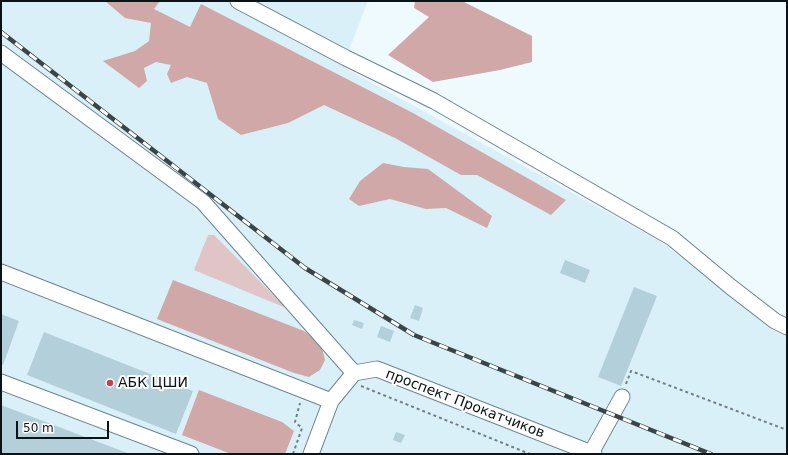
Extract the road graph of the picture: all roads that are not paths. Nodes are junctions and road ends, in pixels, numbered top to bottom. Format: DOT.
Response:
graph roads {
  1 [pos="238,1"];
  2 [pos="1,53"];
  3 [pos="1,272"];
  4 [pos="787,327"];
  5 [pos="351,377"];
  6 [pos="1,382"];
  7 [pos="622,397"];
  8 [pos="331,401"];
  9 [pos="592,453"];
  10 [pos="191,454"];
  11 [pos="311,454"];
  1 -- 4 [label="street"];
  2 -- 5 [label="street"];
  3 -- 8 [label="street"];
  5 -- 8 [label="street"];
  5 -- 9 [label="street, проспект Прокатчиков"];
  6 -- 10 [label="street"];
  7 -- 9 [label="street"];
  8 -- 11 [label="street"];
}
